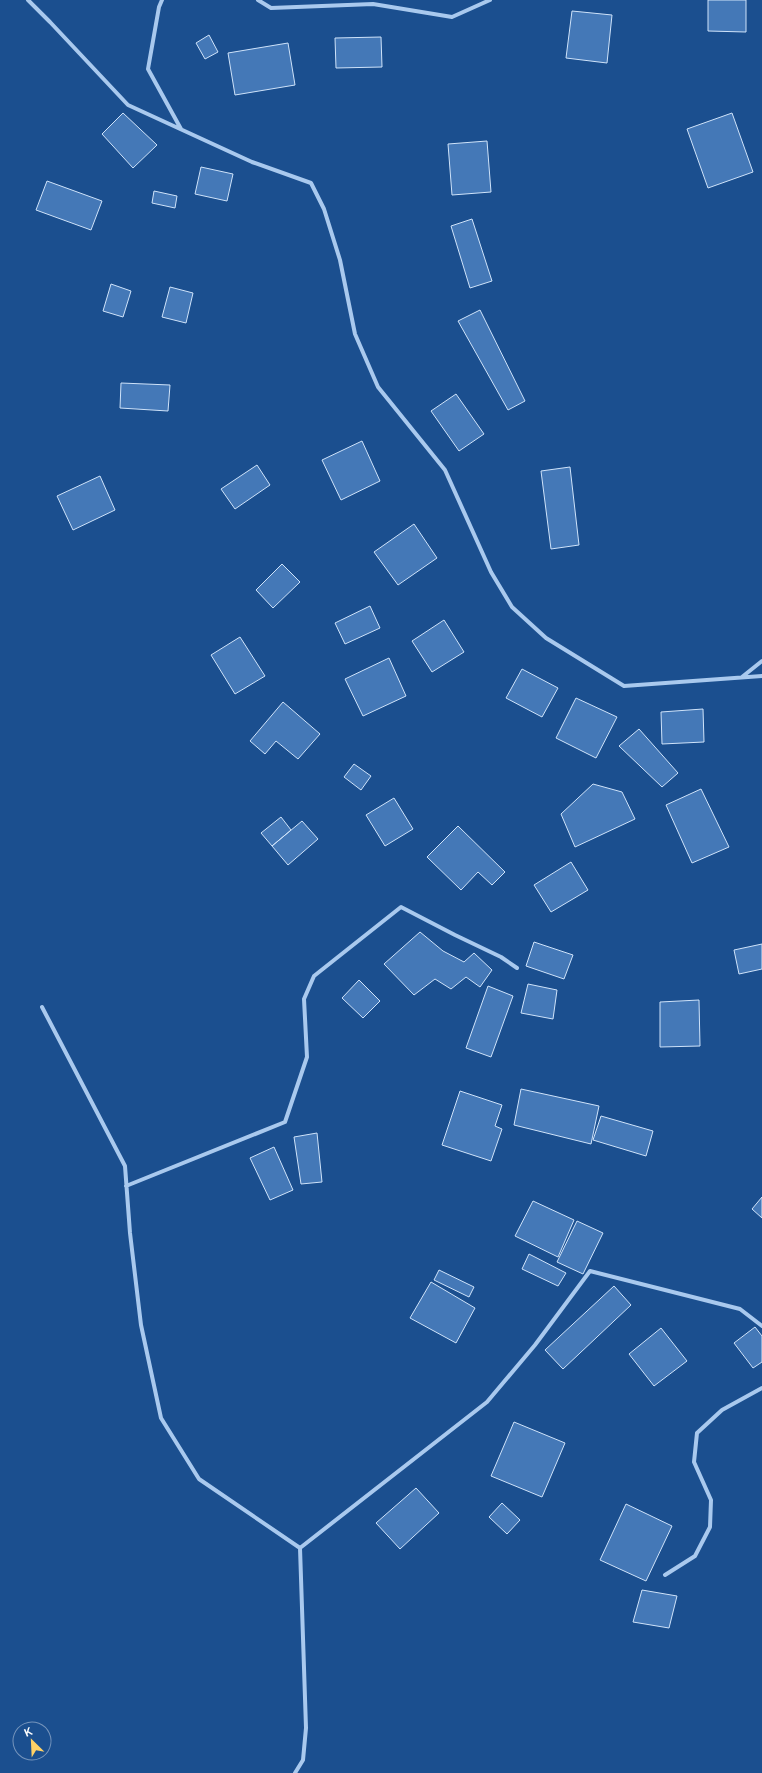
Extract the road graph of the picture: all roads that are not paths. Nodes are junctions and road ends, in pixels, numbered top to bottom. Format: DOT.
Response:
graph roads {
  1 [pos="28,0"];
  2 [pos="162,0"];
  3 [pos="258,0"];
  4 [pos="490,0"];
  5 [pos="181,130"];
  6 [pos="762,661"];
  7 [pos="762,676"];
  8 [pos="742,678"];
  9 [pos="516,968"];
  10 [pos="42,1007"];
  11 [pos="126,1186"];
  12 [pos="762,1326"];
  13 [pos="762,1388"];
  14 [pos="300,1548"];
  15 [pos="665,1575"];
  16 [pos="295,1773"];
  1 -- 5 [label="street"];
  2 -- 5 [label="street"];
  3 -- 4 [label="street"];
  5 -- 8 [label="street"];
  6 -- 8 [label="street"];
  7 -- 8 [label="street"];
  9 -- 11 [label="street"];
  10 -- 11 [label="street"];
  11 -- 14 [label="street"];
  12 -- 14 [label="street"];
  13 -- 15 [label="street"];
  14 -- 16 [label="street"];
}
